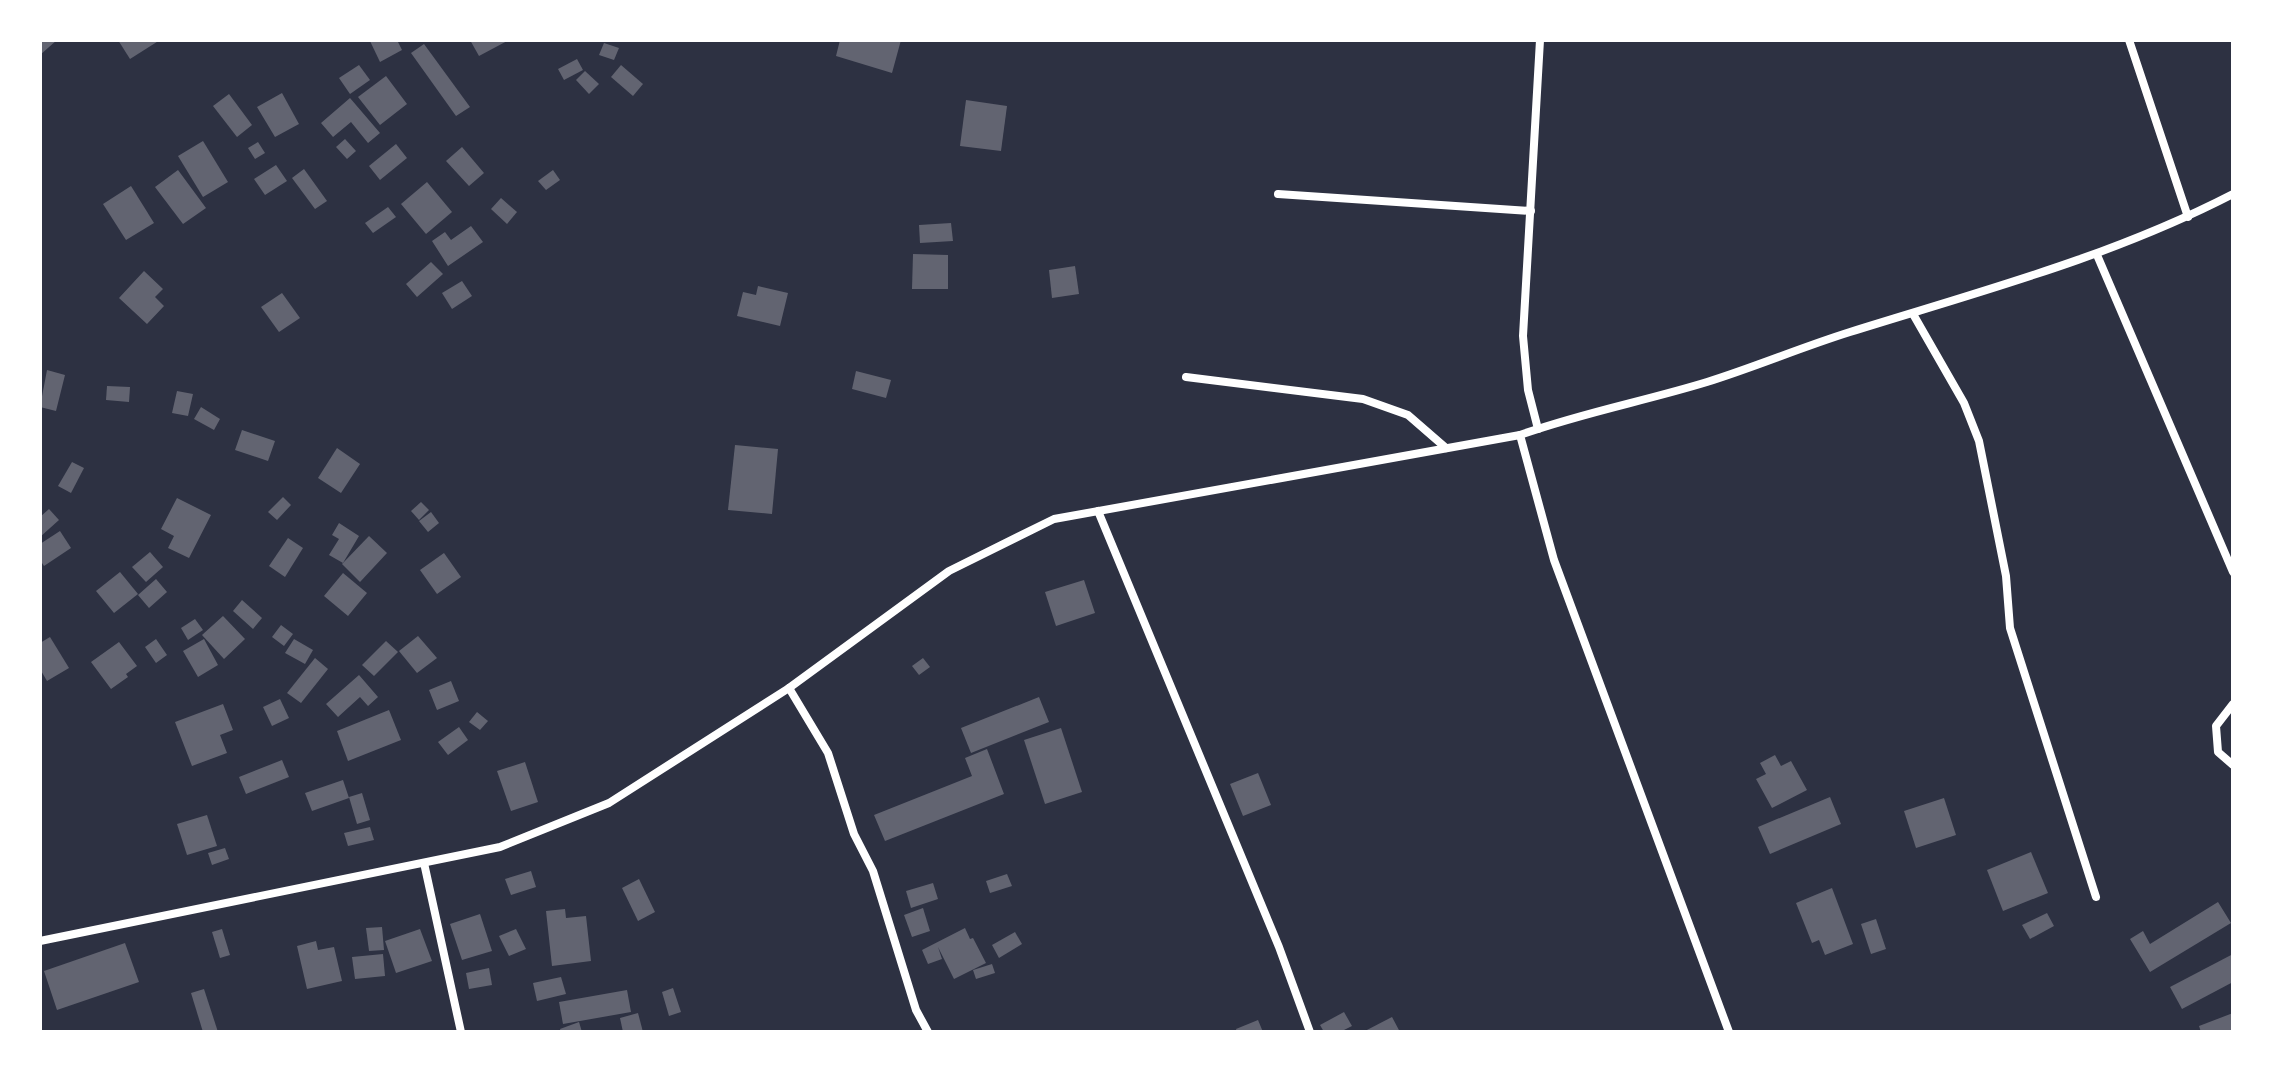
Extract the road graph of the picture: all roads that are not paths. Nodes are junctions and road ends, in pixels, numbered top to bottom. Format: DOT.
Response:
graph roads {
  1 [pos="1540,40"];
  2 [pos="2129,40"];
  3 [pos="1278,194"];
  4 [pos="2233,194"];
  5 [pos="1531,211"];
  6 [pos="2188,217"];
  7 [pos="2097,255"];
  8 [pos="1913,314"];
  9 [pos="1186,377"];
  10 [pos="1538,429"];
  11 [pos="1520,435"];
  12 [pos="1446,448"];
  13 [pos="1098,511"];
  14 [pos="2233,572"];
  15 [pos="789,688"];
  16 [pos="2233,704"];
  17 [pos="2233,765"];
  18 [pos="424,863"];
  19 [pos="2096,897"];
  20 [pos="40,941"];
  21 [pos="461,1032"];
  22 [pos="928,1032"];
  23 [pos="1310,1032"];
  24 [pos="1729,1032"];
  1 -- 5 [label="street"];
  2 -- 6 [label="street"];
  3 -- 5 [label="street"];
  4 -- 6 [label="street"];
  5 -- 10 [label="street"];
  6 -- 7 [label="street"];
  7 -- 8 [label="street"];
  7 -- 14 [label="street"];
  8 -- 10 [label="street"];
  8 -- 19 [label="street"];
  9 -- 12 [label="street"];
  10 -- 11 [label="street"];
  11 -- 12 [label="street"];
  11 -- 24 [label="street"];
  12 -- 13 [label="street"];
  13 -- 15 [label="street"];
  13 -- 23 [label="street"];
  15 -- 18 [label="street"];
  15 -- 22 [label="street"];
  16 -- 17 [label="street"];
  18 -- 20 [label="street"];
  18 -- 21 [label="street"];
}
